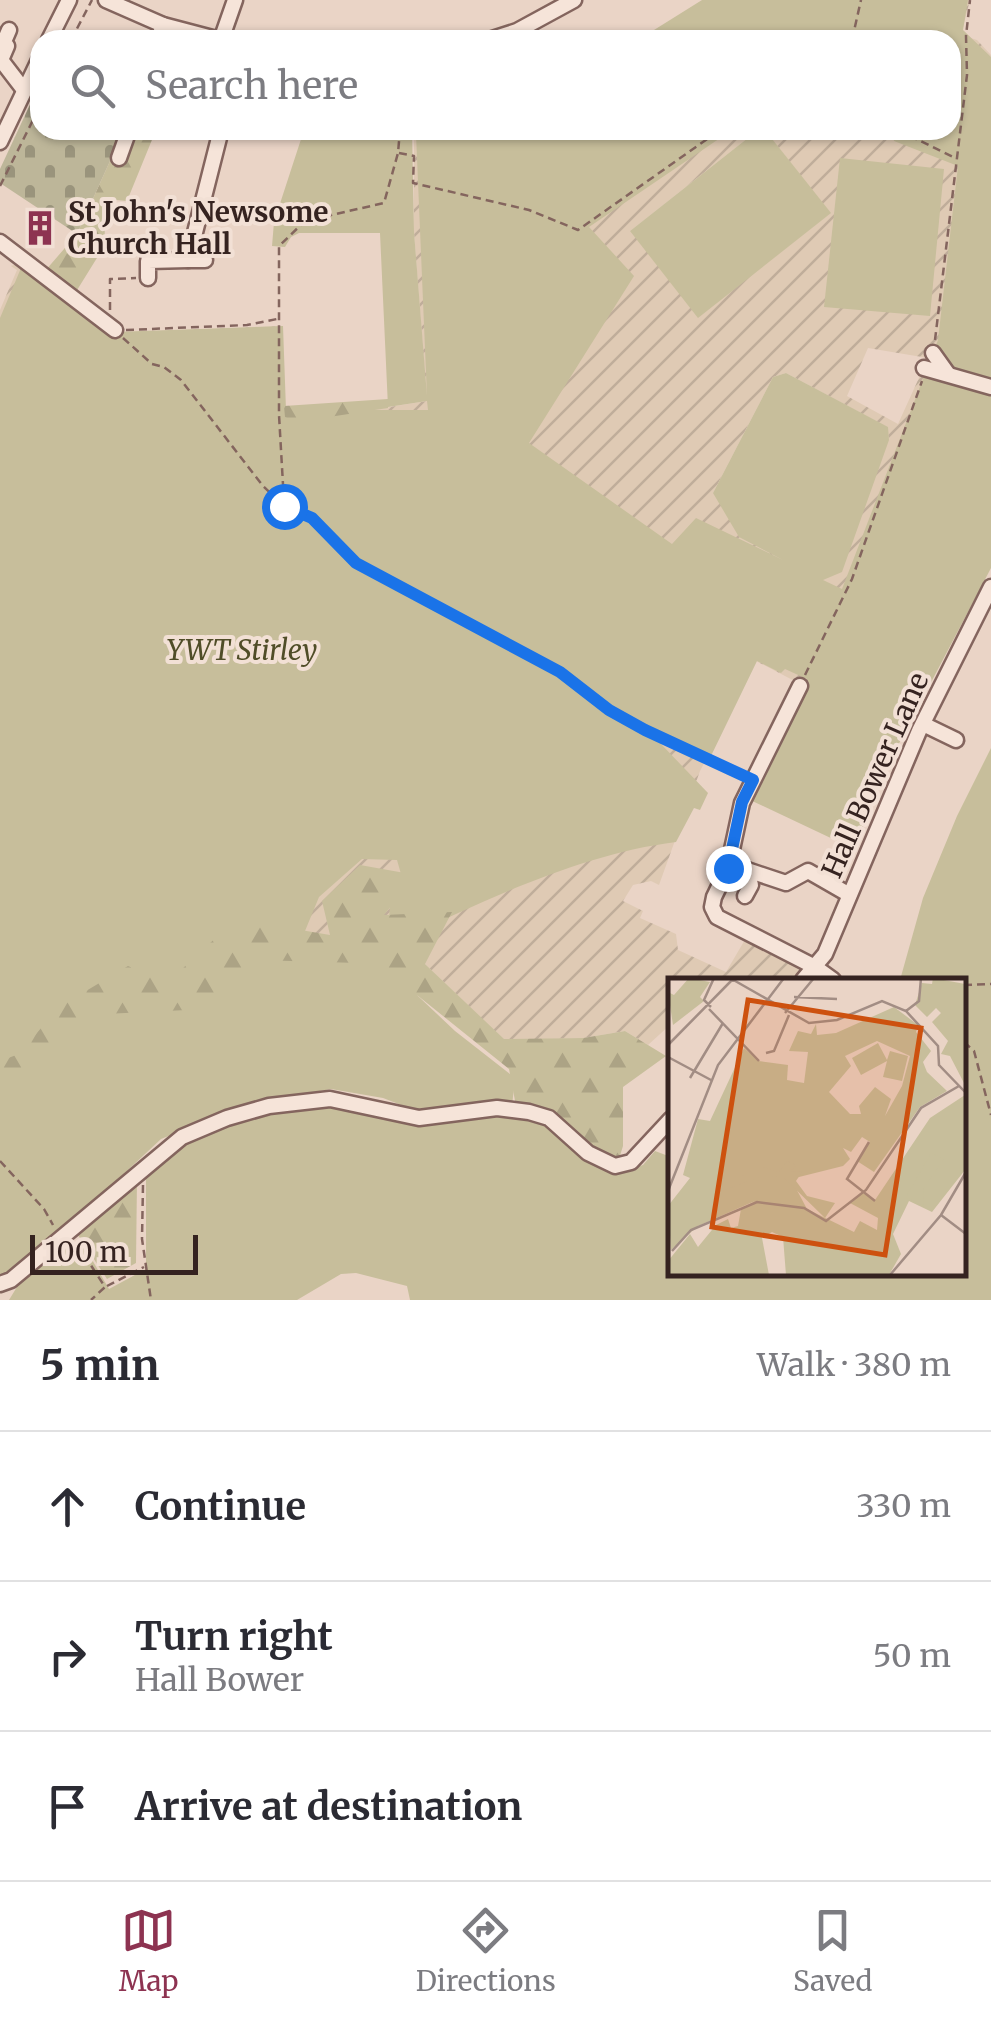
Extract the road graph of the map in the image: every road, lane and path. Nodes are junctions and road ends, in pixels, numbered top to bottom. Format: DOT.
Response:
graph roads {
  1 [pos="69,0"];
  2 [pos="92,0"];
  3 [pos="106,0"];
  4 [pos="235,0"];
  5 [pos="574,0"];
  6 [pos="862,0"];
  7 [pos="970,0"];
  8 [pos="8,30"];
  9 [pos="54,30"];
  10 [pos="76,30"];
  11 [pos="156,30"];
  12 [pos="224,30"];
  13 [pos="516,30"];
  14 [pos="854,30"];
  15 [pos="30,78"];
  16 [pos="24,90"];
  17 [pos="961,116"];
  18 [pos="30,126"];
  19 [pos="125,140"];
  20 [pos="218,140"];
  21 [pos="399,140"];
  22 [pos="706,140"];
  23 [pos="918,140"];
  24 [pos="958,140"];
  25 [pos="0,142"];
  26 [pos="398,153"];
  27 [pos="119,158"];
  28 [pos="955,158"];
  29 [pos="0,186"];
  30 [pos="0,242"];
  31 [pos="188,260"];
  32 [pos="205,260"];
  33 [pos="148,278"];
  34 [pos="278,318"];
  35 [pos="112,328"];
  36 [pos="933,353"];
  37 [pos="925,368"];
  38 [pos="948,375"];
  39 [pos="991,387"];
  40 [pos="284,506"];
  41 [pos="991,588"];
  42 [pos="800,686"];
  43 [pos="923,724"];
  44 [pos="956,740"];
  45 [pos="753,780"];
  46 [pos="728,868"];
  47 [pos="746,870"];
  48 [pos="848,894"];
  49 [pos="745,896"];
  50 [pos="815,967"];
  51 [pos="805,978"];
  52 [pos="829,978"];
  53 [pos="991,984"];
  54 [pos="966,985"];
  55 [pos="966,1044"];
  56 [pos="991,1115"];
  57 [pos="668,1122"];
  58 [pos="0,1162"];
  59 [pos="144,1168"];
  60 [pos="64,1233"];
  61 [pos="144,1266"];
  62 [pos="0,1284"];
  63 [pos="105,1287"];
  64 [pos="91,1300"];
  65 [pos="150,1300"];
  1 -- 9 [label="street"];
  2 -- 10 [label="path"];
  3 -- 11 [label="street"];
  4 -- 12 [label="street"];
  5 -- 13 [label="street"];
  6 -- 14 [label="path"];
  7 -- 17 [label="path"];
  8 -- 16 [label="street"];
  15 -- 16 [label="street"];
  16 -- 25 [label="street"];
  18 -- 29 [label="path"];
  19 -- 27 [label="street"];
  20 -- 31 [label="street"];
  21 -- 26 [label="path"];
  22 -- 26 [label="path"];
  23 -- 28 [label="path"];
  24 -- 28 [label="path"];
  26 -- 34 [label="path"];
  28 -- 36 [label="path"];
  30 -- 35 [label="street"];
  31 -- 32 [label="street"];
  31 -- 33 [label="street"];
  33 -- 35 [label="path"];
  34 -- 35 [label="path"];
  34 -- 40 [label="path"];
  35 -- 40 [label="path"];
  36 -- 38 [label="street"];
  37 -- 38 [label="street"];
  37 -- 42 [label="path"];
  38 -- 39 [label="street"];
  40 -- 45 [label="path"];
  41 -- 43 [label="street, Hall Bower Lane"];
  42 -- 45 [label="street"];
  43 -- 44 [label="street"];
  43 -- 48 [label="street, Hall Bower Lane"];
  45 -- 46 [label="street"];
  46 -- 47 [label="street"];
  46 -- 50 [label="street"];
  47 -- 48 [label="street"];
  47 -- 49 [label="street"];
  48 -- 50 [label="street, Hall Bower Lane"];
  50 -- 51 [label="street, Hall Bower Lane"];
  50 -- 52 [label="street"];
  53 -- 54 [label="path"];
  55 -- 56 [label="path"];
  57 -- 59 [label="street"];
  58 -- 60 [label="path"];
  59 -- 60 [label="street"];
  59 -- 61 [label="path"];
  60 -- 62 [label="street"];
  60 -- 63 [label="path"];
  61 -- 63 [label="path"];
  61 -- 65 [label="path"];
  63 -- 64 [label="path"];
}
